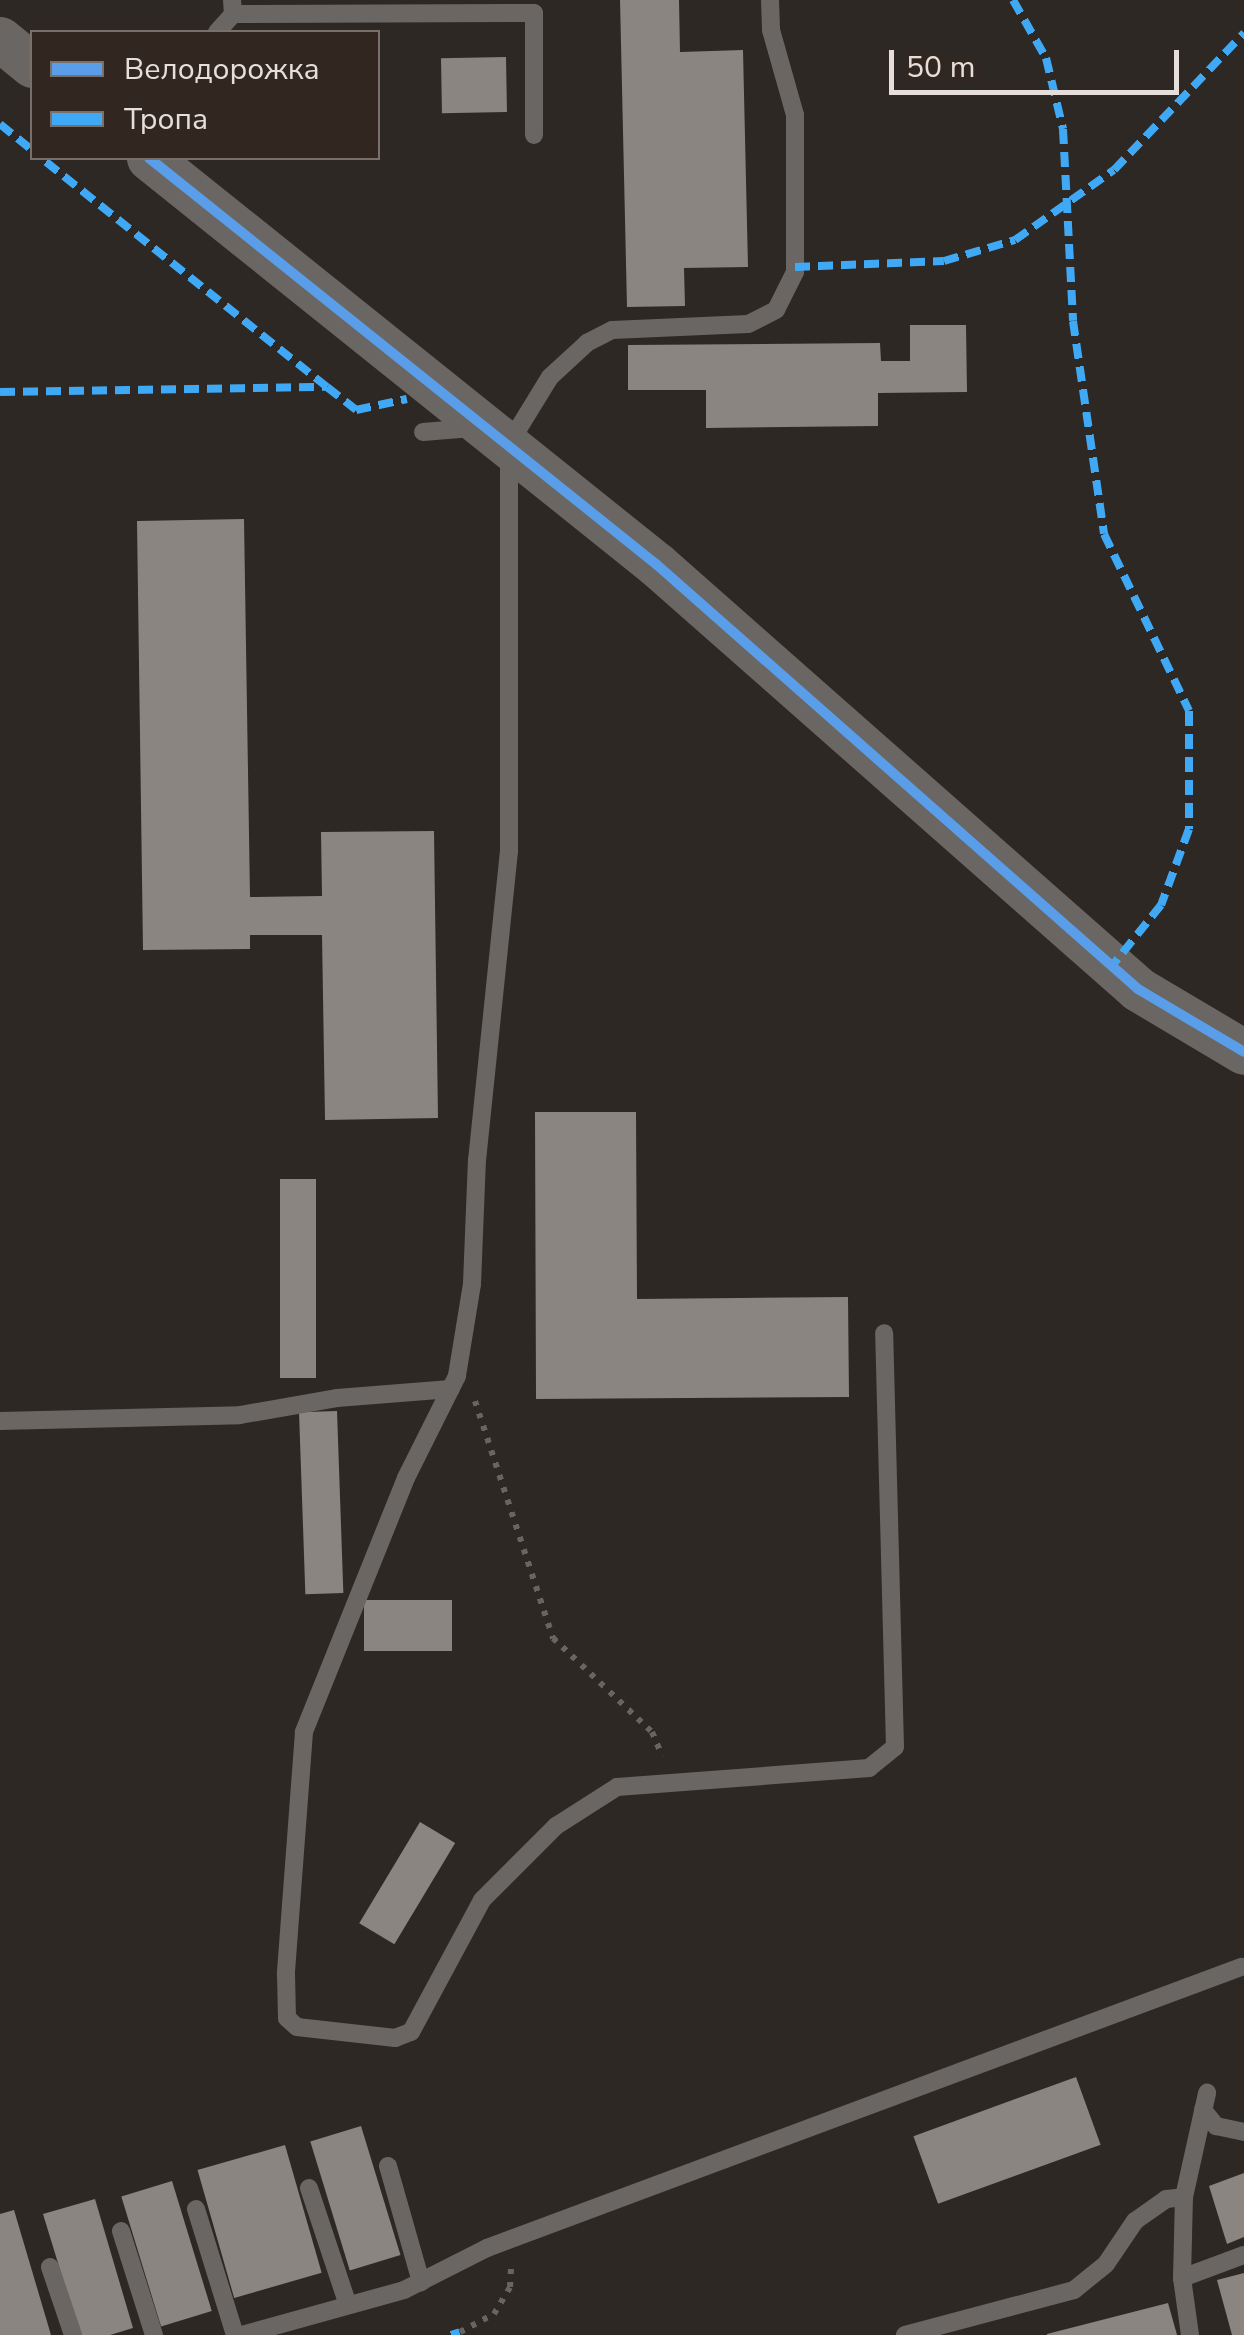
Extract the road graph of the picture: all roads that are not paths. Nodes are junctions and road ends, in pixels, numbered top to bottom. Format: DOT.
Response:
graph roads {
  1 [pos="770,0"];
  2 [pos="328,6"];
  3 [pos="233,7"];
  4 [pos="218,30"];
  5 [pos="0,39"];
  6 [pos="30,63"];
  7 [pos="534,134"];
  8 [pos="151,160"];
  9 [pos="423,432"];
  10 [pos="498,436"];
  11 [pos="1244,1052"];
  12 [pos="884,1333"];
  13 [pos="454,1382"];
  14 [pos="0,1420"];
  15 [pos="1241,1968"];
  16 [pos="1244,2132"];
  17 [pos="388,2166"];
  18 [pos="309,2188"];
  19 [pos="1184,2196"];
  20 [pos="196,2210"];
  21 [pos="121,2231"];
  22 [pos="1244,2255"];
  23 [pos="50,2268"];
  24 [pos="1182,2278"];
  25 [pos="421,2282"];
  26 [pos="348,2306"];
  27 [pos="73,2335"];
  28 [pos="154,2335"];
  29 [pos="238,2335"];
  30 [pos="905,2335"];
  31 [pos="1190,2335"];
  1 -- 10 [label="lane"];
  2 -- 3 [label="lane"];
  2 -- 7 [label="lane"];
  3 -- 4 [label="lane"];
  5 -- 6 [label="street"];
  8 -- 10 [label="street"];
  9 -- 10 [label="lane"];
  10 -- 11 [label="street"];
  10 -- 13 [label="lane"];
  12 -- 13 [label="lane"];
  13 -- 14 [label="lane"];
  15 -- 25 [label="lane"];
  16 -- 19 [label="lane"];
  17 -- 25 [label="lane"];
  18 -- 26 [label="lane"];
  19 -- 24 [label="lane"];
  19 -- 30 [label="lane"];
  20 -- 29 [label="lane"];
  21 -- 28 [label="lane"];
  22 -- 24 [label="lane"];
  23 -- 27 [label="lane"];
  24 -- 31 [label="lane"];
  25 -- 26 [label="lane"];
  26 -- 29 [label="lane"];
}
